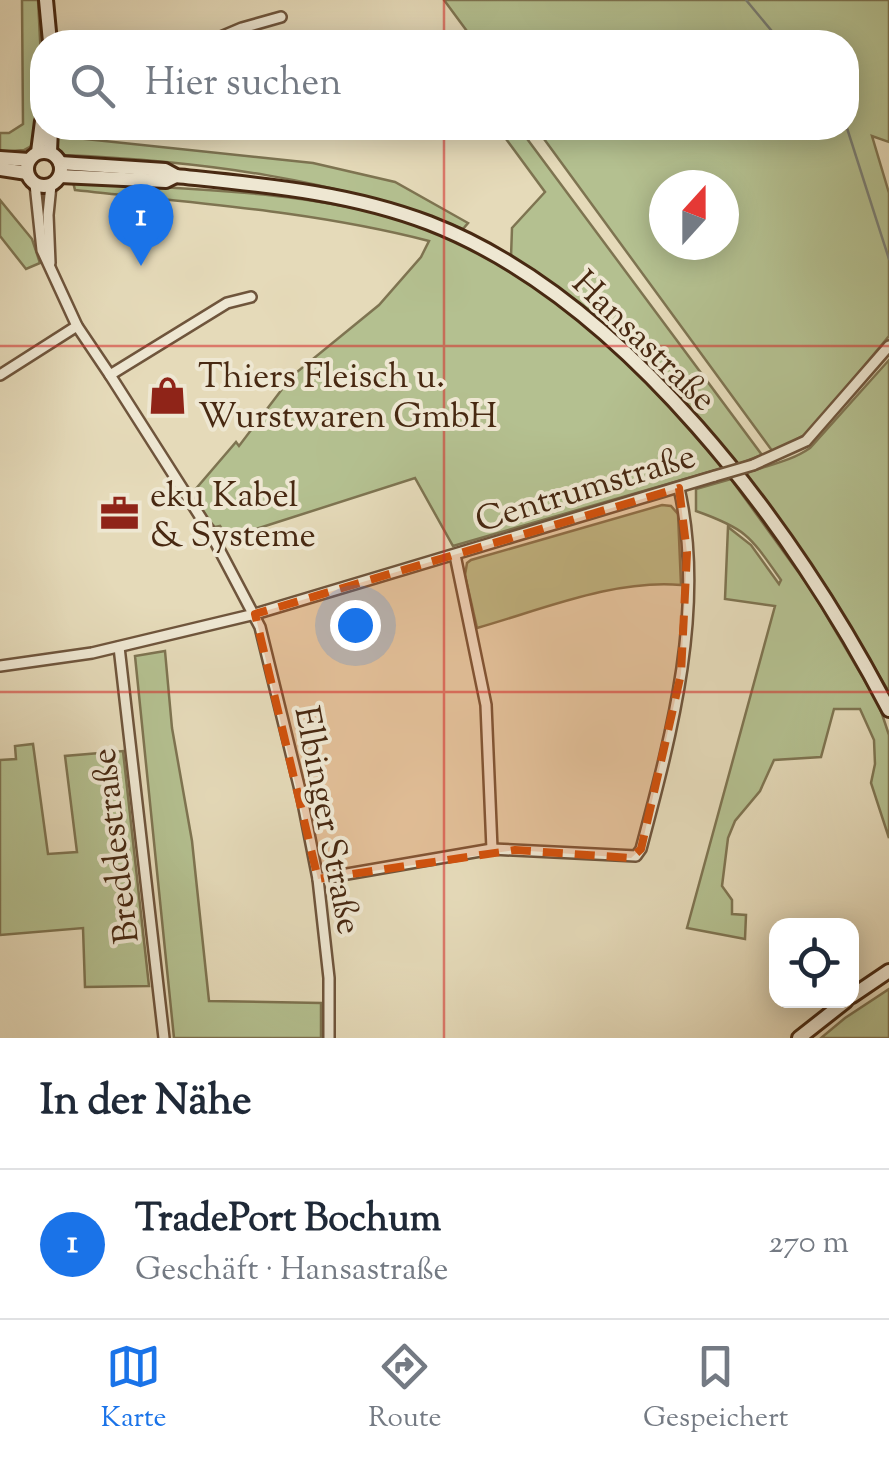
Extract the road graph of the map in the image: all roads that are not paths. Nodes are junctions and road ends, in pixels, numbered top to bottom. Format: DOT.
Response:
graph roads {
  1 [pos="46,0"];
  2 [pos="281,17"];
  3 [pos="49,30"];
  4 [pos="237,30"];
  5 [pos="43,140"];
  6 [pos="49,140"];
  7 [pos="0,158"];
  8 [pos="44,168"];
  9 [pos="0,169"];
  10 [pos="251,297"];
  11 [pos="77,326"];
  12 [pos="889,346"];
  13 [pos="0,375"];
  14 [pos="110,375"];
  15 [pos="680,488"];
  16 [pos="455,555"];
  17 [pos="255,614"];
  18 [pos="118,647"];
  19 [pos="0,666"];
  20 [pos="889,710"];
  21 [pos="492,849"];
  22 [pos="318,880"];
  23 [pos="889,971"];
  24 [pos="859,991"];
  25 [pos="836,1008"];
  26 [pos="164,1038"];
  27 [pos="329,1038"];
  28 [pos="799,1038"];
  1 -- 3 [label="street"];
  2 -- 4 [label="street"];
  5 -- 8 [label="street"];
  6 -- 8 [label="street"];
  7 -- 8 [label="street, Hansastraße"];
  8 -- 9 [label="street, Hansastraße"];
  8 -- 11 [label="street"];
  8 -- 20 [label="street, Hansastraße"];
  10 -- 14 [label="street"];
  11 -- 13 [label="street"];
  11 -- 14 [label="street"];
  12 -- 15 [label="street, Centrumstraße, bridge"];
  14 -- 17 [label="street"];
  15 -- 16 [label="street, Centrumstraße"];
  15 -- 21 [label="street"];
  16 -- 17 [label="street, Centrumstraße"];
  16 -- 21 [label="street"];
  17 -- 18 [label="street, Centrumstraße"];
  17 -- 22 [label="street, Elbinger Straße"];
  18 -- 19 [label="street, Centrumstraße"];
  18 -- 26 [label="street, Breddestraße"];
  21 -- 22 [label="street"];
  22 -- 27 [label="street, Elbinger Straße"];
  23 -- 24 [label="street"];
  25 -- 28 [label="street"];
}
